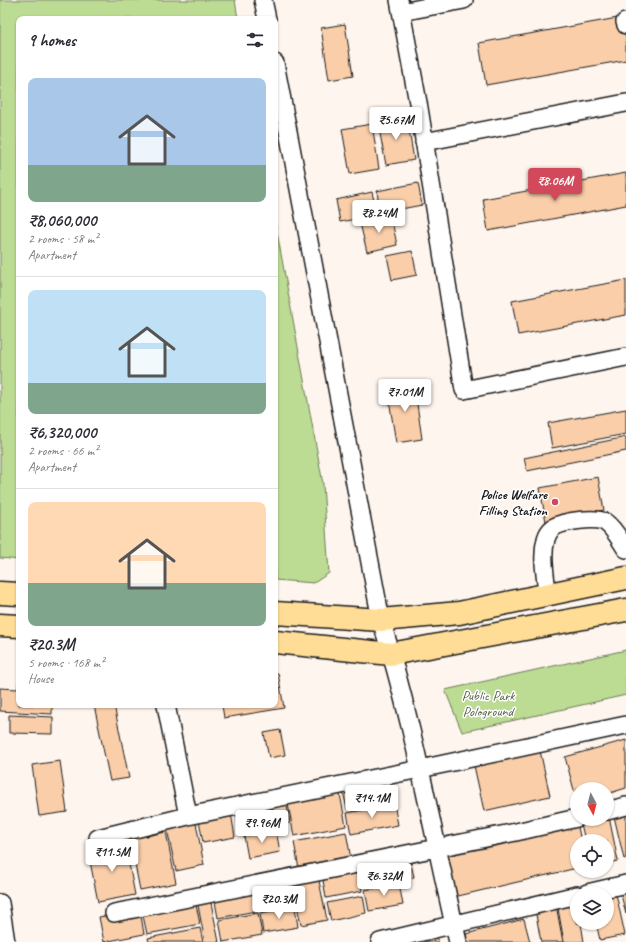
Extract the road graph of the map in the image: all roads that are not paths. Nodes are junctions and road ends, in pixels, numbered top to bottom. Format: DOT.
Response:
graph roads {
  1 [pos="263,0"];
  2 [pos="464,0"];
  3 [pos="400,6"];
  4 [pos="266,16"];
  5 [pos="278,79"];
  6 [pos="626,103"];
  7 [pos="424,142"];
  8 [pos="626,357"];
  9 [pos="626,549"];
  10 [pos="626,578"];
  11 [pos="0,593"];
  12 [pos="16,594"];
  13 [pos="547,594"];
  14 [pos="626,610"];
  15 [pos="278,613"];
  16 [pos="381,620"];
  17 [pos="0,625"];
  18 [pos="16,626"];
  19 [pos="278,642"];
  20 [pos="391,654"];
  21 [pos="167,708"];
  22 [pos="626,725"];
  23 [pos="420,769"];
  24 [pos="626,806"];
  25 [pos="614,809"];
  26 [pos="188,816"];
  27 [pos="570,820"];
  28 [pos="98,838"];
  29 [pos="437,848"];
  30 [pos="626,884"];
  31 [pos="614,887"];
  32 [pos="570,897"];
  33 [pos="0,903"];
  34 [pos="114,913"];
  35 [pos="454,925"];
  36 [pos="6,942"];
  37 [pos="380,942"];
  38 [pos="458,942"];
  1 -- 4 [label="street"];
  2 -- 3 [label="street"];
  3 -- 7 [label="street"];
  5 -- 16 [label="street"];
  6 -- 7 [label="street"];
  7 -- 8 [label="street"];
  9 -- 13 [label="street"];
  10 -- 13 [label="main road"];
  11 -- 12 [label="main road"];
  13 -- 16 [label="main road"];
  14 -- 20 [label="main road"];
  15 -- 16 [label="main road"];
  16 -- 20 [label="street"];
  17 -- 18 [label="main road"];
  19 -- 20 [label="main road"];
  20 -- 23 [label="street"];
  21 -- 26 [label="street"];
  22 -- 23 [label="street"];
  23 -- 26 [label="street"];
  23 -- 29 [label="street"];
  24 -- 25 [label="street"];
  26 -- 28 [label="street"];
  27 -- 29 [label="street"];
  29 -- 34 [label="street"];
  29 -- 35 [label="street"];
  30 -- 31 [label="street"];
  32 -- 35 [label="street"];
  33 -- 36 [label="street"];
  35 -- 37 [label="street"];
  35 -- 38 [label="street"];
}
